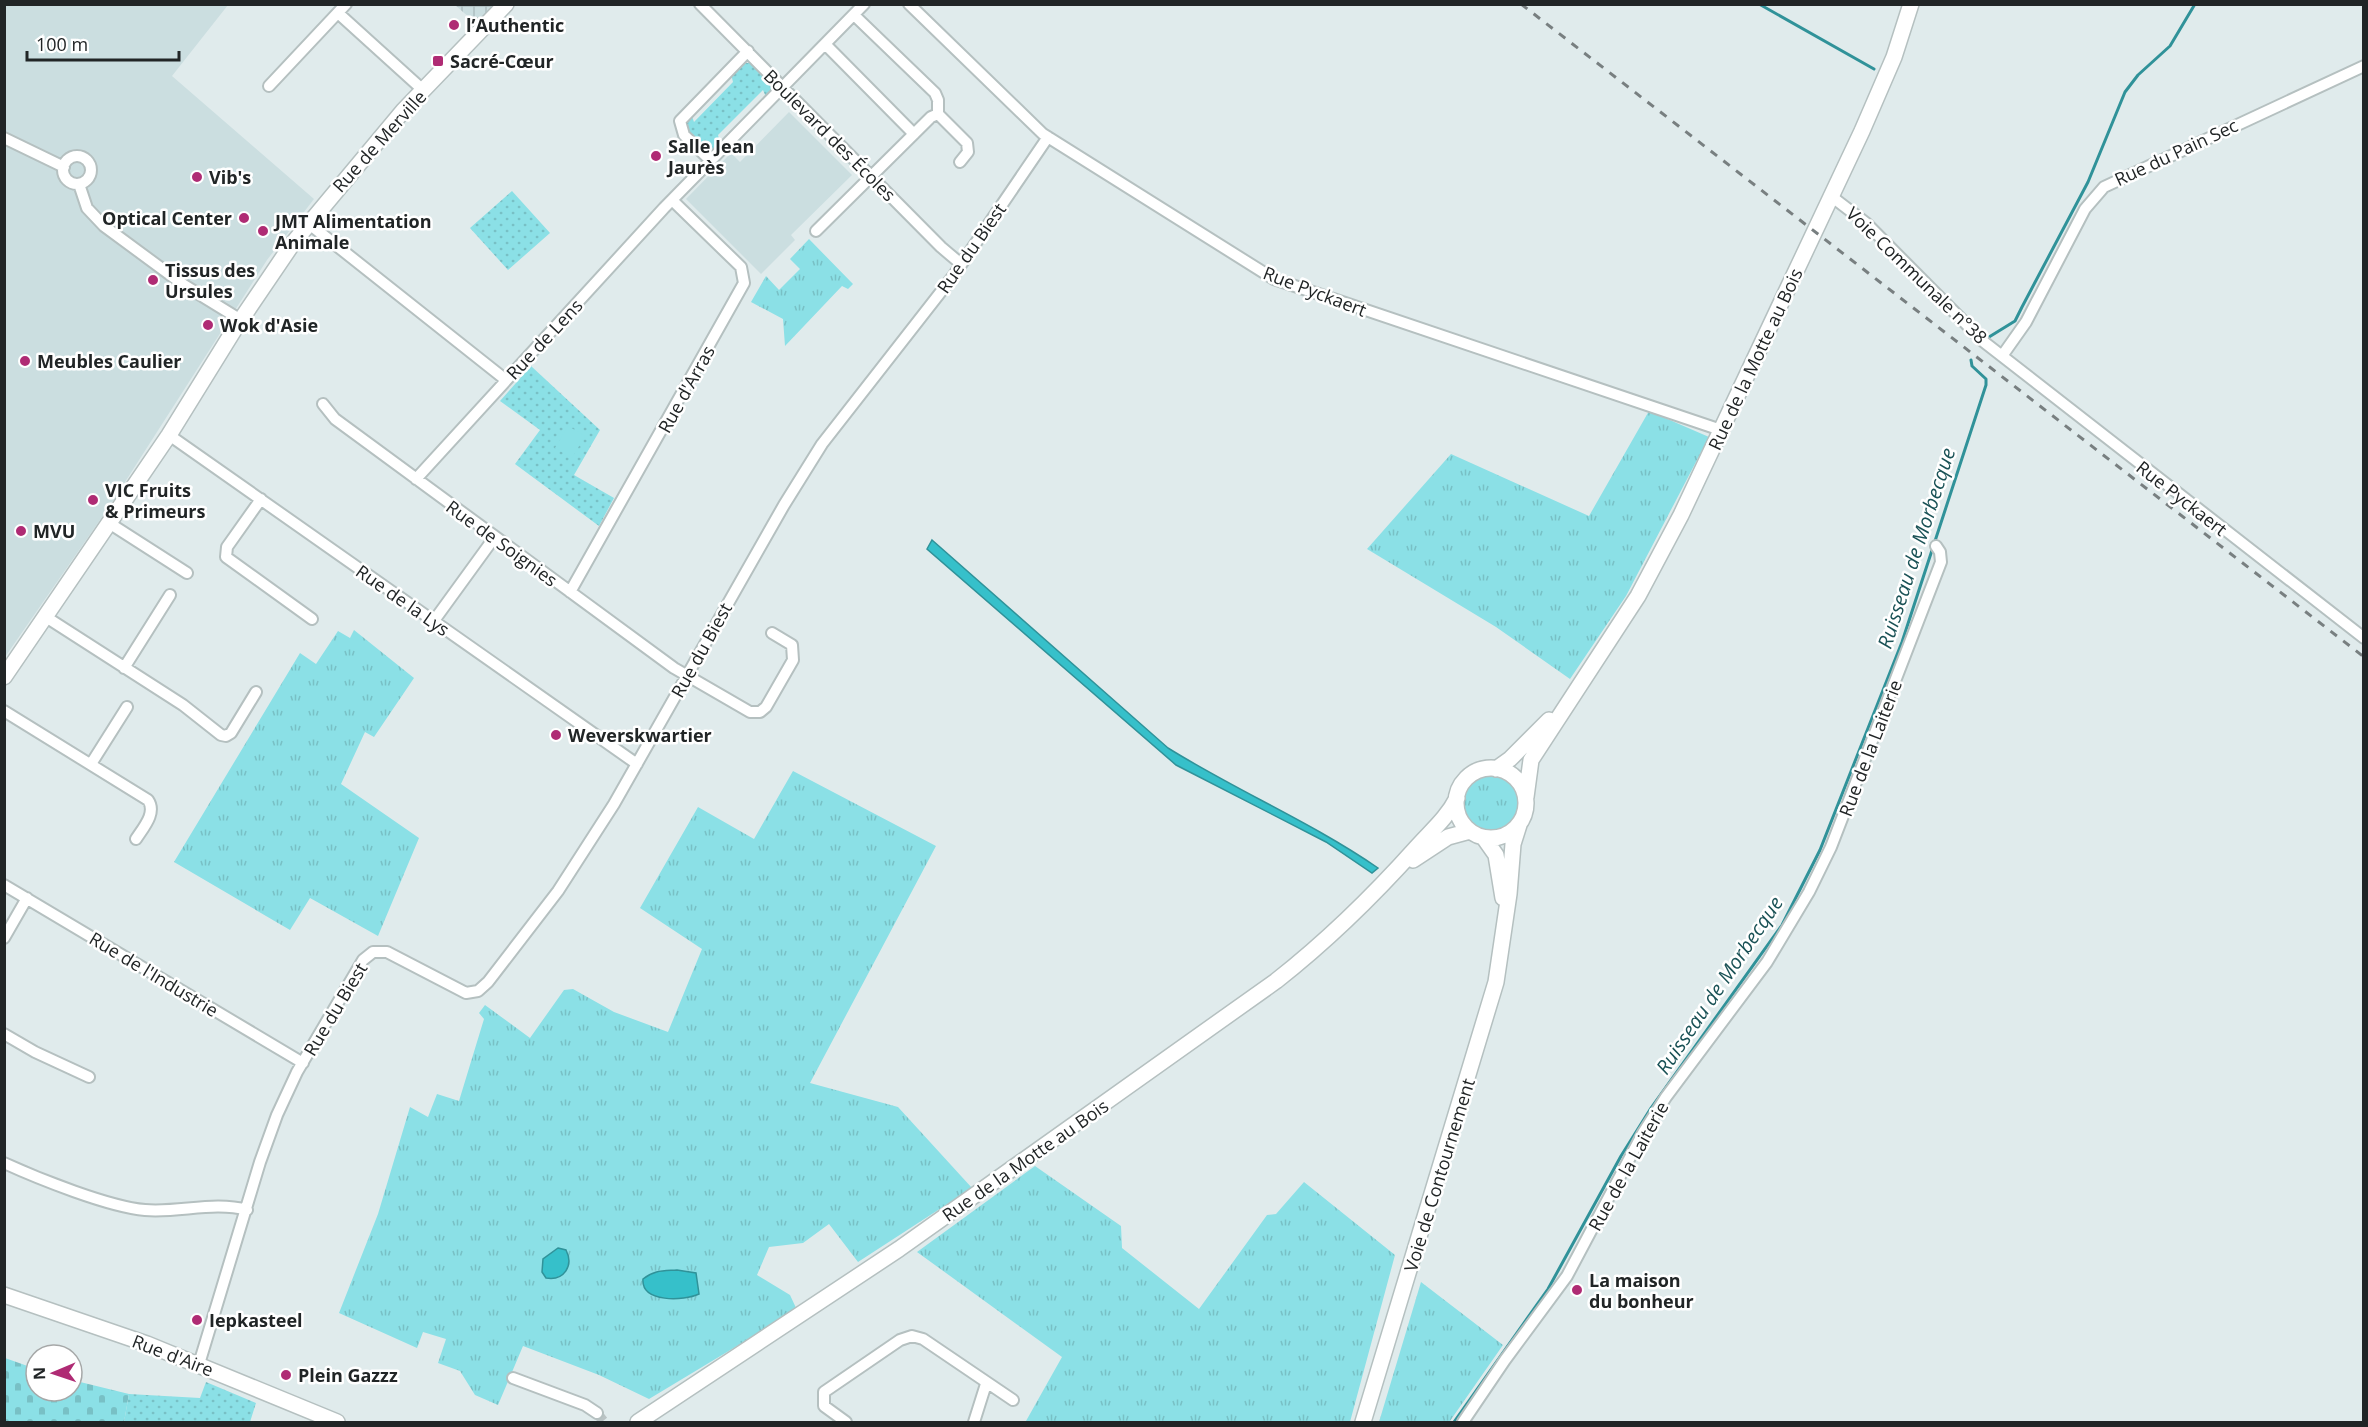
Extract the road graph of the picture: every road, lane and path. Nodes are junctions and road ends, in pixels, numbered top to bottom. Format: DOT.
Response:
graph roads {
  1 [pos="346,4"];
  2 [pos="506,4"];
  3 [pos="700,4"];
  4 [pos="864,4"];
  5 [pos="909,4"];
  6 [pos="1911,4"];
  7 [pos="338,13"];
  8 [pos="854,15"];
  9 [pos="825,44"];
  10 [pos="747,51"];
  11 [pos="2364,66"];
  12 [pos="269,86"];
  13 [pos="782,87"];
  14 [pos="423,90"];
  15 [pos="938,114"];
  16 [pos="914,134"];
  17 [pos="1048,137"];
  18 [pos="4,138"];
  19 [pos="710,160"];
  20 [pos="960,162"];
  21 [pos="64,167"];
  22 [pos="871,177"];
  23 [pos="79,184"];
  24 [pos="1831,196"];
  25 [pos="672,200"];
  26 [pos="308,223"];
  27 [pos="816,231"];
  28 [pos="961,264"];
  29 [pos="241,320"];
  30 [pos="2002,356"];
  31 [pos="506,380"];
  32 [pos="323,404"];
  33 [pos="1721,430"];
  34 [pos="169,435"];
  35 [pos="416,479"];
  36 [pos="261,499"];
  37 [pos="109,523"];
  38 [pos="494,538"];
  39 [pos="1936,546"];
  40 [pos="187,573"];
  41 [pos="570,592"];
  42 [pos="170,595"];
  43 [pos="46,617"];
  44 [pos="312,619"];
  45 [pos="433,622"];
  46 [pos="772,633"];
  47 [pos="2364,638"];
  48 [pos="124,668"];
  49 [pos="687,676"];
  50 [pos="4,677"];
  51 [pos="256,692"];
  52 [pos="1569,698"];
  53 [pos="127,707"];
  54 [pos="4,711"];
  55 [pos="91,764"];
  56 [pos="637,764"];
  57 [pos="1496,769"];
  58 [pos="1526,796"];
  59 [pos="1457,798"];
  60 [pos="1519,825"];
  61 [pos="1470,831"];
  62 [pos="1484,838"];
  63 [pos="136,839"];
  64 [pos="1393,874"];
  65 [pos="4,885"];
  66 [pos="27,898"];
  67 [pos="1505,925"];
  68 [pos="4,938"];
  69 [pos="4,1034"];
  70 [pos="303,1063"];
  71 [pos="89,1077"];
  72 [pos="4,1163"];
  73 [pos="247,1210"];
  74 [pos="4,1295"];
  75 [pos="199,1365"];
  76 [pos="513,1378"];
  77 [pos="986,1384"];
  78 [pos="1013,1400"];
  79 [pos="597,1413"];
  80 [pos="338,1422"];
  81 [pos="638,1422"];
  82 [pos="846,1422"];
  83 [pos="974,1422"];
  84 [pos="1363,1422"];
  85 [pos="1463,1422"];
  1 -- 7 [label="street"];
  2 -- 14 [label="main road, Rue de Merville"];
  3 -- 10 [label="street, Boulevard des Écoles"];
  4 -- 8 [label="street, Rue de Lens"];
  5 -- 17 [label="street, Rue Pyckaert"];
  6 -- 24 [label="main road, Rue de la Motte au Bois"];
  7 -- 12 [label="street"];
  7 -- 14 [label="street"];
  8 -- 9 [label="street, Rue de Lens"];
  8 -- 15 [label="street"];
  9 -- 13 [label="street, Rue de Lens"];
  9 -- 16 [label="street"];
  10 -- 13 [label="street, Boulevard des Écoles"];
  10 -- 19 [label="street"];
  11 -- 30 [label="street, Rue du Pain Sec"];
  13 -- 19 [label="street, Rue de Lens"];
  13 -- 22 [label="street, Boulevard des Écoles"];
  14 -- 26 [label="main road, Rue de Merville"];
  15 -- 16 [label="street"];
  15 -- 20 [label="street"];
  16 -- 22 [label="street"];
  17 -- 28 [label="street, Rue du Biest"];
  17 -- 33 [label="street, Rue Pyckaert"];
  18 -- 21 [label="street"];
  19 -- 25 [label="street, Rue de Lens"];
  21 -- 23 [label="street"];
  21 -- 23 [label="street"];
  22 -- 27 [label="street"];
  22 -- 28 [label="street, Boulevard des Écoles"];
  23 -- 29 [label="street"];
  24 -- 30 [label="street, Voie Communale n°38"];
  24 -- 33 [label="main road, Rue de la Motte au Bois"];
  25 -- 31 [label="street, Rue de Lens"];
  25 -- 41 [label="street, Rue d'Arras"];
  26 -- 29 [label="main road, Rue de Merville"];
  26 -- 31 [label="street"];
  28 -- 49 [label="street, Rue du Biest"];
  29 -- 34 [label="main road, Rue de Merville"];
  30 -- 47 [label="street, Rue Pyckaert"];
  31 -- 35 [label="street, Rue de Lens"];
  32 -- 35 [label="street, Rue de Soignies"];
  33 -- 52 [label="main road, Rue de la Motte au Bois"];
  34 -- 36 [label="street, Rue de la Lys"];
  34 -- 37 [label="main road, Rue de Merville"];
  35 -- 38 [label="street, Rue de Soignies"];
  36 -- 44 [label="street"];
  36 -- 45 [label="street, Rue de la Lys"];
  37 -- 40 [label="street"];
  37 -- 43 [label="main road, Rue de Merville"];
  38 -- 41 [label="street, Rue de Soignies"];
  38 -- 45 [label="street"];
  39 -- 85 [label="street, Rue de la Laiterie"];
  41 -- 49 [label="street, Rue de Soignies"];
  42 -- 48 [label="street"];
  43 -- 48 [label="street"];
  43 -- 50 [label="main road, Rue de Merville"];
  45 -- 56 [label="street, Rue de la Lys"];
  46 -- 49 [label="street, Rue de Soignies"];
  48 -- 51 [label="street"];
  49 -- 56 [label="street, Rue du Biest"];
  52 -- 57 [label="main road, Rue de la Motte au Bois"];
  52 -- 58 [label="main road, Rue de la Motte au Bois"];
  53 -- 55 [label="street"];
  54 -- 55 [label="street"];
  55 -- 63 [label="street"];
  56 -- 70 [label="street, Rue du Biest"];
  57 -- 58 [label="main road"];
  57 -- 59 [label="main road"];
  58 -- 60 [label="main road"];
  59 -- 61 [label="main road"];
  59 -- 64 [label="main road, Rue de la Motte au Bois"];
  60 -- 62 [label="main road"];
  60 -- 67 [label="main road"];
  61 -- 62 [label="main road"];
  61 -- 64 [label="main road, Rue de la Motte au Bois"];
  62 -- 67 [label="main road"];
  64 -- 81 [label="main road, Rue de la Motte au Bois"];
  65 -- 66 [label="street, Rue de l'Industrie"];
  66 -- 68 [label="street"];
  66 -- 70 [label="street, Rue de l'Industrie"];
  67 -- 84 [label="main road, Voie de Contournement"];
  69 -- 71 [label="street"];
  70 -- 73 [label="street"];
  72 -- 73 [label="street"];
  73 -- 75 [label="street"];
  74 -- 75 [label="main road, Rue d'Aire"];
  75 -- 80 [label="main road, Rue d'Aire"];
  76 -- 79 [label="street"];
  77 -- 78 [label="street"];
  77 -- 82 [label="street"];
  77 -- 83 [label="street"];
}
